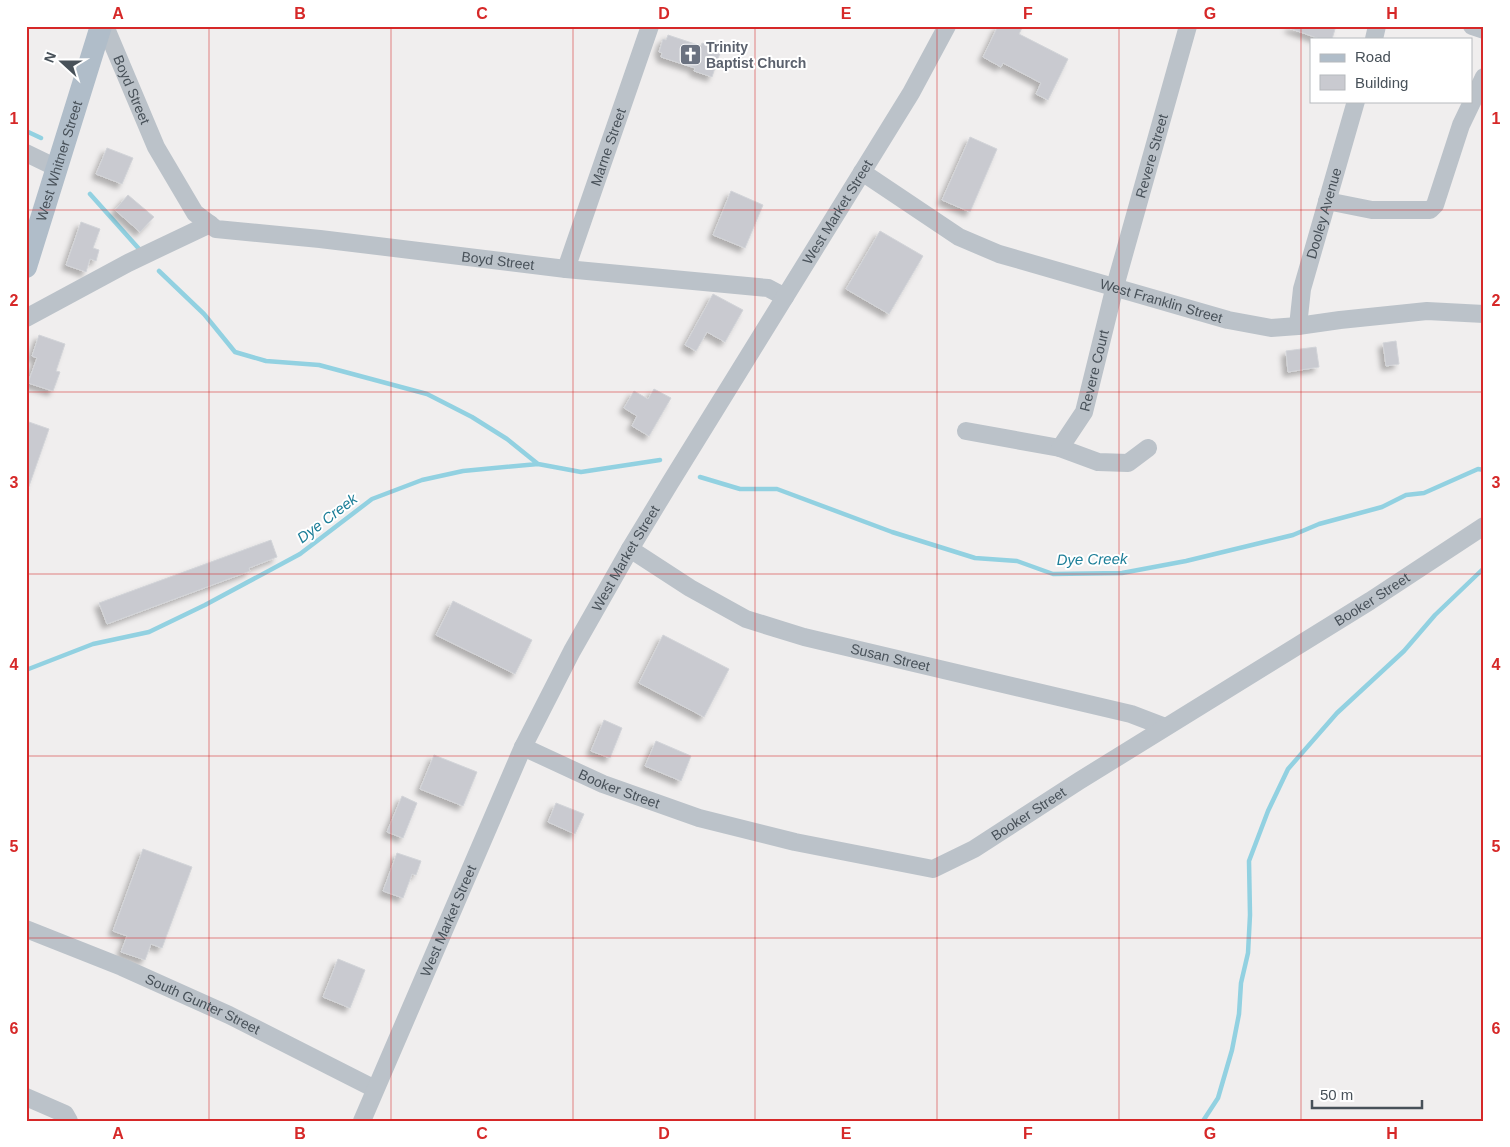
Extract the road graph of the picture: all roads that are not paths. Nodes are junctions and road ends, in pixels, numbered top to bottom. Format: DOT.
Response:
graph roads {
  1 [pos="101,26"];
  2 [pos="106,26"];
  3 [pos="650,26"];
  4 [pos="947,26"];
  5 [pos="1188,26"];
  6 [pos="1472,26"];
  7 [pos="1484,30"];
  8 [pos="1484,77"];
  9 [pos="1472,101"];
  10 [pos="1356,102"];
  11 [pos="1472,102"];
  12 [pos="26,153"];
  13 [pos="57,168"];
  14 [pos="862,172"];
  15 [pos="1327,202"];
  16 [pos="210,224"];
  17 [pos="26,267"];
  18 [pos="566,270"];
  19 [pos="1115,287"];
  20 [pos="785,297"];
  21 [pos="1484,314"];
  22 [pos="26,318"];
  23 [pos="1298,326"];
  24 [pos="966,431"];
  25 [pos="1060,448"];
  26 [pos="1148,448"];
  27 [pos="1484,526"];
  28 [pos="630,550"];
  29 [pos="1165,728"];
  30 [pos="523,747"];
  31 [pos="26,930"];
  32 [pos="375,1089"];
  33 [pos="26,1097"];
  34 [pos="67,1118"];
  35 [pos="362,1121"];
  1 -- 13 [label="main road, West Whitner Street"];
  2 -- 16 [label="street, Boyd Street"];
  3 -- 18 [label="street, Marne Street"];
  4 -- 14 [label="street, West Market Street"];
  5 -- 19 [label="street, Revere Street"];
  6 -- 7 [label="street"];
  8 -- 9 [label="street"];
  10 -- 15 [label="street, Dooley Avenue"];
  11 -- 15 [label="street"];
  12 -- 13 [label="street"];
  13 -- 17 [label="main road, West Whitner Street"];
  14 -- 19 [label="street, West Franklin Street"];
  14 -- 20 [label="street, West Market Street"];
  15 -- 23 [label="street, Dooley Avenue"];
  16 -- 18 [label="street, Boyd Street"];
  16 -- 22 [label="street"];
  18 -- 20 [label="street, Boyd Street"];
  19 -- 23 [label="street, West Franklin Street"];
  19 -- 25 [label="street, Revere Court"];
  20 -- 28 [label="street, West Market Street"];
  21 -- 23 [label="street, West Franklin Street"];
  24 -- 25 [label="street"];
  25 -- 26 [label="street"];
  27 -- 29 [label="street, Booker Street"];
  28 -- 29 [label="street, Susan Street"];
  28 -- 30 [label="street, West Market Street"];
  29 -- 30 [label="street, Booker Street"];
  30 -- 32 [label="street, West Market Street"];
  31 -- 32 [label="street, South Gunter Street"];
  32 -- 35 [label="street, West Market Street"];
  33 -- 34 [label="street"];
}
